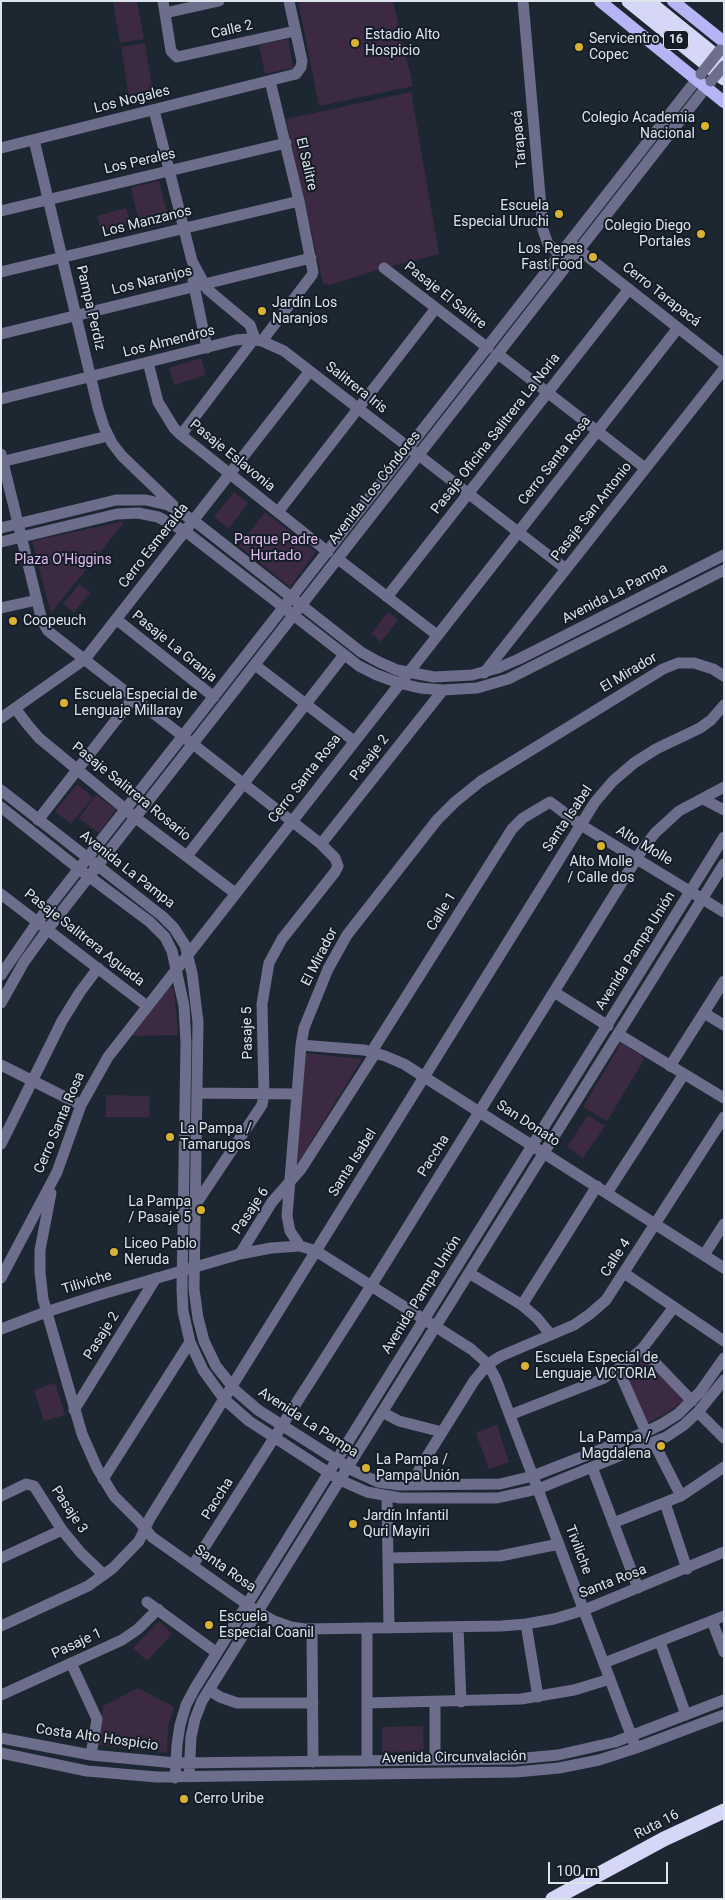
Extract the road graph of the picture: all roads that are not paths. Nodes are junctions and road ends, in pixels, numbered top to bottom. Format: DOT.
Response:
graph roads {
  1 [pos="163,1"];
  2 [pos="219,1"];
  3 [pos="289,1"];
  4 [pos="523,1"];
  5 [pos="600,1"];
  6 [pos="629,1"];
  7 [pos="647,1"];
  8 [pos="673,1"];
  9 [pos="165,13"];
  10 [pos="295,31"];
  11 [pos="723,53"];
  12 [pos="708,80"];
  13 [pos="270,81"];
  14 [pos="724,102"];
  15 [pos="154,110"];
  16 [pos="34,140"];
  17 [pos="286,143"];
  18 [pos="1,148"];
  19 [pos="169,171"];
  20 [pos="48,200"];
  21 [pos="299,200"];
  22 [pos="1,211"];
  23 [pos="184,228"];
  24 [pos="570,242"];
  25 [pos="580,250"];
  26 [pos="560,255"];
  27 [pos="62,258"];
  28 [pos="311,258"];
  29 [pos="570,263"];
  30 [pos="384,268"];
  31 [pos="1,272"];
  32 [pos="198,285"];
  33 [pos="628,289"];
  34 [pos="436,308"];
  35 [pos="76,315"];
  36 [pos="678,328"];
  37 [pos="1,334"];
  38 [pos="258,340"];
  39 [pos="207,348"];
  40 [pos="488,348"];
  41 [pos="284,351"];
  42 [pos="498,354"];
  43 [pos="148,362"];
  44 [pos="724,364"];
  45 [pos="724,369"];
  46 [pos="310,371"];
  47 [pos="91,376"];
  48 [pos="547,392"];
  49 [pos="1,399"];
  50 [pos="358,409"];
  51 [pos="597,431"];
  52 [pos="181,435"];
  53 [pos="108,436"];
  54 [pos="409,448"];
  55 [pos="419,455"];
  56 [pos="2,459"];
  57 [pos="645,468"];
  58 [pos="138,473"];
  59 [pos="230,474"];
  60 [pos="468,493"];
  61 [pos="135,498"];
  62 [pos="178,510"];
  63 [pos="278,512"];
  64 [pos="194,520"];
  65 [pos="18,524"];
  66 [pos="1,528"];
  67 [pos="185,531"];
  68 [pos="518,532"];
  69 [pos="22,537"];
  70 [pos="1,542"];
  71 [pos="328,552"];
  72 [pos="724,555"];
  73 [pos="338,559"];
  74 [pos="566,569"];
  75 [pos="724,570"];
  76 [pos="387,597"];
  77 [pos="292,598"];
  78 [pos="37,600"];
  79 [pos="302,606"];
  80 [pos="1,608"];
  81 [pos="284,608"];
  82 [pos="294,616"];
  83 [pos="116,619"];
  84 [pos="437,635"];
  85 [pos="344,655"];
  86 [pos="85,659"];
  87 [pos="255,665"];
  88 [pos="407,673"];
  89 [pos="484,673"];
  90 [pos="724,676"];
  91 [pos="399,683"];
  92 [pos="443,690"];
  93 [pos="134,697"];
  94 [pos="214,698"];
  95 [pos="305,704"];
  96 [pos="724,705"];
  97 [pos="15,708"];
  98 [pos="1,718"];
  99 [pos="184,736"];
  100 [pos="354,741"];
  101 [pos="194,744"];
  102 [pos="78,769"];
  103 [pos="244,783"];
  104 [pos="724,787"];
  105 [pos="1,790"];
  106 [pos="703,799"];
  107 [pos="550,802"];
  108 [pos="1,807"];
  109 [pos="126,810"];
  110 [pos="724,810"];
  111 [pos="136,818"];
  112 [pos="38,820"];
  113 [pos="292,820"];
  114 [pos="580,825"];
  115 [pos="724,838"];
  116 [pos="321,844"];
  117 [pos="186,856"];
  118 [pos="88,859"];
  119 [pos="636,859"];
  120 [pos="724,864"];
  121 [pos="98,866"];
  122 [pos="80,869"];
  123 [pos="89,877"];
  124 [pos="690,892"];
  125 [pos="235,893"];
  126 [pos="1,894"];
  127 [pos="702,899"];
  128 [pos="724,912"];
  129 [pos="38,922"];
  130 [pos="48,929"];
  131 [pos="188,954"];
  132 [pos="98,968"];
  133 [pos="177,969"];
  134 [pos="1,975"];
  135 [pos="724,981"];
  136 [pos="554,992"];
  137 [pos="1,1004"];
  138 [pos="148,1006"];
  139 [pos="704,1013"];
  140 [pos="724,1025"];
  141 [pos="608,1026"];
  142 [pos="618,1034"];
  143 [pos="301,1045"];
  144 [pos="374,1052"];
  145 [pos="1,1065"];
  146 [pos="670,1066"];
  147 [pos="684,1074"];
  148 [pos="425,1076"];
  149 [pos="32,1081"];
  150 [pos="198,1093"];
  151 [pos="264,1094"];
  152 [pos="297,1094"];
  153 [pos="724,1098"];
  154 [pos="81,1105"];
  155 [pos="479,1111"];
  156 [pos="724,1117"];
  157 [pos="2,1138"];
  158 [pos="533,1146"];
  159 [pos="544,1152"];
  160 [pos="56,1172"];
  161 [pos="288,1185"];
  162 [pos="596,1186"];
  163 [pos="607,1193"];
  164 [pos="196,1204"];
  165 [pos="655,1224"];
  166 [pos="724,1224"];
  167 [pos="300,1246"];
  168 [pos="316,1251"];
  169 [pos="240,1254"];
  170 [pos="704,1255"];
  171 [pos="4,1265"];
  172 [pos="195,1267"];
  173 [pos="724,1268"];
  174 [pos="182,1271"];
  175 [pos="469,1273"];
  176 [pos="624,1274"];
  177 [pos="1,1278"];
  178 [pos="156,1278"];
  179 [pos="371,1286"];
  180 [pos="522,1305"];
  181 [pos="674,1307"];
  182 [pos="46,1312"];
  183 [pos="424,1319"];
  184 [pos="435,1326"];
  185 [pos="1,1328"];
  186 [pos="551,1335"];
  187 [pos="724,1341"];
  188 [pos="190,1342"];
  189 [pos="642,1350"];
  190 [pos="724,1358"];
  191 [pos="488,1364"];
  192 [pos="618,1369"];
  193 [pos="724,1380"];
  194 [pos="232,1386"];
  195 [pos="224,1399"];
  196 [pos="692,1401"];
  197 [pos="74,1410"];
  198 [pos="382,1412"];
  199 [pos="698,1412"];
  200 [pos="510,1416"];
  201 [pos="281,1426"];
  202 [pos="442,1432"];
  203 [pos="646,1432"];
  204 [pos="274,1437"];
  205 [pos="724,1438"];
  206 [pos="654,1443"];
  207 [pos="336,1460"];
  208 [pos="347,1467"];
  209 [pos="592,1468"];
  210 [pos="724,1468"];
  211 [pos="329,1473"];
  212 [pos="533,1476"];
  213 [pos="103,1479"];
  214 [pos="340,1480"];
  215 [pos="416,1485"];
  216 [pos="538,1488"];
  217 [pos="1,1496"];
  218 [pos="681,1496"];
  219 [pos="387,1497"];
  220 [pos="664,1503"];
  221 [pos="613,1523"];
  222 [pos="145,1529"];
  223 [pos="62,1530"];
  224 [pos="559,1544"];
  225 [pos="724,1552"];
  226 [pos="1,1558"];
  227 [pos="388,1558"];
  228 [pos="193,1566"];
  229 [pos="687,1569"];
  230 [pos="104,1575"];
  231 [pos="638,1588"];
  232 [pos="147,1602"];
  233 [pos="248,1603"];
  234 [pos="158,1609"];
  235 [pos="584,1610"];
  236 [pos="258,1612"];
  237 [pos="724,1616"];
  238 [pos="712,1621"];
  239 [pos="526,1624"];
  240 [pos="1,1626"];
  241 [pos="458,1627"];
  242 [pos="367,1628"];
  243 [pos="389,1628"];
  244 [pos="312,1629"];
  245 [pos="660,1642"];
  246 [pos="217,1652"];
  247 [pos="724,1652"];
  248 [pos="72,1663"];
  249 [pos="604,1663"];
  250 [pos="610,1679"];
  251 [pos="209,1690"];
  252 [pos="1,1695"];
  253 [pos="538,1697"];
  254 [pos="724,1700"];
  255 [pos="435,1702"];
  256 [pos="460,1702"];
  257 [pos="313,1703"];
  258 [pos="367,1703"];
  259 [pos="686,1715"];
  260 [pos="724,1715"];
  261 [pos="632,1737"];
  262 [pos="1,1738"];
  263 [pos="636,1748"];
  264 [pos="1,1753"];
  265 [pos="91,1754"];
  266 [pos="436,1760"];
  267 [pos="368,1761"];
  268 [pos="313,1762"];
  269 [pos="176,1763"];
  270 [pos="189,1763"];
  271 [pos="175,1778"];
  272 [pos="189,1778"];
  273 [pos="724,1811"];
  274 [pos="553,1899"];
  1 -- 9 [label="street"];
  2 -- 9 [label="street"];
  3 -- 10 [label="street"];
  4 -- 26 [label="street, Tarapacá"];
  5 -- 12 [label="main road"];
  6 -- 12 [label="highway, 16"];
  7 -- 11 [label="highway, 16"];
  8 -- 11 [label="main road"];
  9 -- 10 [label="street, Calle 2"];
  10 -- 13 [label="street"];
  11 -- 12 [label="street, Avenida Los Cóndores, bridge"];
  11 -- 12 [label="street, Avenida Los Cóndores, bridge"];
  12 -- 14 [label="main road"];
  12 -- 24 [label="street, Avenida Los Cóndores"];
  12 -- 25 [label="street, Avenida Los Cóndores"];
  13 -- 15 [label="street, Los Nogales"];
  13 -- 17 [label="street, El Salitre"];
  15 -- 16 [label="street, Los Nogales"];
  15 -- 19 [label="street"];
  16 -- 18 [label="street, Los Nogales"];
  16 -- 20 [label="street, Pampa Perdiz"];
  17 -- 19 [label="street, Los Perales"];
  17 -- 21 [label="street, El Salitre"];
  19 -- 20 [label="street, Los Perales"];
  19 -- 23 [label="street"];
  20 -- 22 [label="street, Los Perales"];
  20 -- 27 [label="street, Pampa Perdiz"];
  21 -- 23 [label="street, Los Manzanos"];
  21 -- 28 [label="street, El Salitre"];
  23 -- 27 [label="street, Los Manzanos"];
  23 -- 32 [label="street"];
  24 -- 25 [label="street"];
  24 -- 26 [label="street, Avenida Los Cóndores"];
  25 -- 29 [label="street, Avenida Los Cóndores"];
  25 -- 33 [label="street, Cerro Tarapacá"];
  26 -- 29 [label="street, Tarapacá"];
  26 -- 40 [label="street, Avenida Los Cóndores"];
  27 -- 31 [label="street, Los Manzanos"];
  27 -- 35 [label="street, Pampa Perdiz"];
  28 -- 32 [label="street, Los Naranjos"];
  28 -- 38 [label="street, El Salitre"];
  29 -- 42 [label="street, Avenida Los Cóndores"];
  30 -- 34 [label="street, Pasaje El Salitre"];
  32 -- 35 [label="street, Los Naranjos"];
  32 -- 38 [label="street"];
  32 -- 39 [label="street"];
  33 -- 36 [label="street, Cerro Tarapacá"];
  33 -- 48 [label="street, Pasaje Oficina Salitrera La Noria"];
  34 -- 40 [label="street, Pasaje El Salitre"];
  34 -- 50 [label="street"];
  35 -- 37 [label="street, Los Naranjos"];
  35 -- 47 [label="street, Pampa Perdiz"];
  36 -- 44 [label="street, Cerro Tarapacá"];
  36 -- 51 [label="street, Cerro Santa Rosa"];
  38 -- 39 [label="street, Los Almendros"];
  38 -- 41 [label="street, Los Almendros"];
  38 -- 52 [label="street, El Salitre"];
  39 -- 43 [label="street, Los Almendros"];
  40 -- 54 [label="street, Avenida Los Cóndores"];
  41 -- 46 [label="street, Salitrera Iris"];
  42 -- 48 [label="street"];
  42 -- 55 [label="street, Avenida Los Cóndores"];
  43 -- 47 [label="street, Los Almendros"];
  43 -- 52 [label="street, Pasaje Eslavonia"];
  45 -- 57 [label="street, Pasaje San Antonio"];
  46 -- 50 [label="street, Salitrera Iris"];
  46 -- 59 [label="street, Cerro Esmeralda"];
  47 -- 49 [label="street, Los Almendros"];
  47 -- 53 [label="street, Pampa Perdiz"];
  48 -- 51 [label="street"];
  48 -- 60 [label="street, Pasaje Oficina Salitrera La Noria"];
  50 -- 54 [label="street, Salitrera Iris"];
  50 -- 63 [label="street"];
  51 -- 57 [label="street"];
  51 -- 68 [label="street, Cerro Santa Rosa"];
  52 -- 59 [label="street, Pasaje Eslavonia"];
  53 -- 56 [label="street"];
  53 -- 58 [label="street, Pampa Perdiz"];
  54 -- 55 [label="street"];
  54 -- 71 [label="street, Avenida Los Cóndores"];
  55 -- 60 [label="street"];
  55 -- 73 [label="street, Avenida Los Cóndores"];
  56 -- 65 [label="street"];
  57 -- 74 [label="street, Pasaje San Antonio"];
  58 -- 61 [label="street"];
  58 -- 62 [label="street, Pampa Perdiz"];
  59 -- 63 [label="street, Pasaje Eslavonia"];
  59 -- 64 [label="street, Cerro Esmeralda"];
  60 -- 68 [label="street"];
  60 -- 76 [label="street, Pasaje Oficina Salitrera La Noria"];
  61 -- 62 [label="street"];
  61 -- 65 [label="street"];
  62 -- 64 [label="street, Avenida La Pampa"];
  63 -- 71 [label="street, Pasaje Eslavonia"];
  64 -- 67 [label="street, Cerro Esmeralda"];
  64 -- 77 [label="street, Avenida La Pampa"];
  65 -- 66 [label="street"];
  65 -- 69 [label="street"];
  67 -- 69 [label="street, Avenida La Pampa"];
  67 -- 81 [label="street, Avenida La Pampa"];
  67 -- 83 [label="street, Cerro Esmeralda"];
  68 -- 74 [label="street"];
  68 -- 84 [label="street, Cerro Santa Rosa"];
  69 -- 70 [label="street, Avenida La Pampa"];
  69 -- 78 [label="street"];
  71 -- 77 [label="street, Avenida Los Cóndores"];
  72 -- 89 [label="street, Avenida La Pampa"];
  73 -- 76 [label="street"];
  73 -- 79 [label="street, Avenida Los Cóndores"];
  74 -- 89 [label="street, Pasaje San Antonio"];
  75 -- 92 [label="street, Avenida La Pampa"];
  76 -- 84 [label="street"];
  77 -- 79 [label="street, Avenida La Pampa"];
  77 -- 81 [label="street, Avenida Los Cóndores"];
  78 -- 80 [label="street"];
  78 -- 86 [label="street"];
  79 -- 82 [label="street, Avenida Los Cóndores"];
  79 -- 88 [label="street, Avenida La Pampa"];
  81 -- 82 [label="street, Avenida La Pampa"];
  81 -- 94 [label="street, Avenida Los Cóndores"];
  82 -- 85 [label="street, Avenida La Pampa"];
  82 -- 87 [label="street, Avenida Los Cóndores"];
  83 -- 86 [label="street, Cerro Esmeralda"];
  83 -- 94 [label="street, Pasaje La Granja"];
  84 -- 88 [label="street, Cerro Santa Rosa"];
  85 -- 91 [label="street, Avenida La Pampa"];
  85 -- 95 [label="street"];
  86 -- 93 [label="street"];
  86 -- 97 [label="street, Cerro Esmeralda"];
  87 -- 95 [label="street"];
  87 -- 101 [label="street, Avenida Los Cóndores"];
  88 -- 89 [label="street, Avenida La Pampa"];
  88 -- 91 [label="street, Cerro Santa Rosa"];
  90 -- 143 [label="street, El Mirador"];
  91 -- 92 [label="street, Avenida La Pampa"];
  91 -- 100 [label="street, Cerro Santa Rosa"];
  92 -- 116 [label="street, Pasaje 2"];
  93 -- 99 [label="street"];
  93 -- 102 [label="street"];
  94 -- 99 [label="street, Avenida Los Cóndores"];
  95 -- 100 [label="street"];
  95 -- 103 [label="street"];
  96 -- 114 [label="street, Santa Isabel"];
  97 -- 98 [label="street, Cerro Esmeralda"];
  97 -- 102 [label="street, Pasaje Salitrera Rosario"];
  99 -- 101 [label="street"];
  99 -- 109 [label="street, Avenida Los Cóndores"];
  100 -- 113 [label="street, Cerro Santa Rosa"];
  101 -- 103 [label="street"];
  101 -- 111 [label="street, Avenida Los Cóndores"];
  102 -- 109 [label="street, Pasaje Salitrera Rosario"];
  102 -- 112 [label="street"];
  103 -- 113 [label="street"];
  103 -- 117 [label="street"];
  104 -- 106 [label="street, Paccha"];
  105 -- 112 [label="street, Avenida La Pampa"];
  106 -- 110 [label="street"];
  106 -- 119 [label="street, Paccha"];
  107 -- 114 [label="street, Alto Molle"];
  107 -- 144 [label="street, Calle 1"];
  108 -- 122 [label="street, Avenida La Pampa"];
  109 -- 111 [label="street, Pasaje Salitrera Rosario"];
  109 -- 118 [label="street, Avenida Los Cóndores"];
  111 -- 117 [label="street, Pasaje Salitrera Rosario"];
  111 -- 121 [label="street, Avenida Los Cóndores"];
  112 -- 118 [label="street, Avenida La Pampa"];
  113 -- 116 [label="street"];
  113 -- 125 [label="street, Cerro Santa Rosa"];
  114 -- 119 [label="street, Alto Molle"];
  114 -- 148 [label="street, Santa Isabel"];
  115 -- 124 [label="street, Avenida Pampa Unión"];
  116 -- 151 [label="street, Pasaje 5"];
  117 -- 125 [label="street, Pasaje Salitrera Rosario"];
  118 -- 121 [label="street, Avenida La Pampa"];
  118 -- 122 [label="street, Avenida Los Cóndores"];
  119 -- 124 [label="street, Alto Molle"];
  119 -- 136 [label="street, Paccha"];
  120 -- 127 [label="street, Avenida Pampa Unión"];
  121 -- 123 [label="street, Avenida Los Cóndores"];
  121 -- 131 [label="street, Avenida La Pampa"];
  122 -- 123 [label="street, Avenida La Pampa"];
  122 -- 129 [label="street, Avenida Los Cóndores"];
  123 -- 130 [label="street, Avenida Los Cóndores"];
  123 -- 133 [label="street, Avenida La Pampa"];
  124 -- 127 [label="street, Alto Molle"];
  124 -- 141 [label="street, Avenida Pampa Unión"];
  125 -- 131 [label="street, Cerro Santa Rosa"];
  126 -- 129 [label="street, Pasaje Salitrera Aguada"];
  127 -- 128 [label="street, Alto Molle"];
  127 -- 142 [label="street, Avenida Pampa Unión"];
  129 -- 130 [label="street, Pasaje Salitrera Aguada"];
  129 -- 134 [label="street, Avenida Los Cóndores"];
  130 -- 132 [label="street, Pasaje Salitrera Aguada"];
  130 -- 137 [label="street, Avenida Los Cóndores"];
  131 -- 133 [label="street, Cerro Santa Rosa"];
  131 -- 150 [label="street, Avenida La Pampa"];
  132 -- 138 [label="street, Pasaje Salitrera Aguada"];
  132 -- 149 [label="street"];
  133 -- 138 [label="street, Cerro Santa Rosa"];
  133 -- 174 [label="street, Avenida La Pampa"];
  135 -- 139 [label="street"];
  136 -- 141 [label="street"];
  136 -- 155 [label="street, Paccha"];
  138 -- 154 [label="street, Cerro Santa Rosa"];
  139 -- 140 [label="street"];
  139 -- 146 [label="street"];
  141 -- 158 [label="street, Avenida Pampa Unión"];
  142 -- 146 [label="street"];
  142 -- 159 [label="street, Avenida Pampa Unión"];
  143 -- 144 [label="street, San Donato"];
  143 -- 152 [label="street, El Mirador"];
  144 -- 148 [label="street, San Donato"];
  144 -- 161 [label="street, Calle 1"];
  145 -- 149 [label="street"];
  146 -- 147 [label="street"];
  147 -- 153 [label="street"];
  147 -- 163 [label="street"];
  148 -- 155 [label="street, San Donato"];
  148 -- 168 [label="street, Santa Isabel"];
  149 -- 154 [label="street"];
  149 -- 157 [label="street"];
  150 -- 151 [label="street"];
  150 -- 164 [label="street, Avenida La Pampa"];
  151 -- 152 [label="street"];
  151 -- 164 [label="street, Pasaje 5"];
  152 -- 161 [label="street, El Mirador"];
  154 -- 160 [label="street, Cerro Santa Rosa"];
  155 -- 158 [label="street, San Donato"];
  155 -- 179 [label="street, Paccha"];
  156 -- 165 [label="street, Calle 4"];
  158 -- 159 [label="street, San Donato"];
  158 -- 183 [label="street, Avenida Pampa Unión"];
  159 -- 162 [label="street, San Donato"];
  159 -- 175 [label="street, Avenida Pampa Unión"];
  160 -- 171 [label="street, Cerro Santa Rosa"];
  160 -- 182 [label="street, Santa Rosa"];
  161 -- 167 [label="street, El Mirador"];
  161 -- 169 [label="street, Pasaje 6"];
  162 -- 163 [label="street, San Donato"];
  162 -- 180 [label="street"];
  163 -- 165 [label="street, San Donato"];
  164 -- 172 [label="street, Avenida La Pampa"];
  165 -- 170 [label="street, San Donato"];
  165 -- 176 [label="street, Calle 4"];
  166 -- 170 [label="street"];
  167 -- 168 [label="street"];
  167 -- 169 [label="street, Tiliviche"];
  168 -- 179 [label="street"];
  168 -- 194 [label="street, Santa Isabel"];
  169 -- 172 [label="street, Tiliviche"];
  170 -- 173 [label="street, San Donato"];
  171 -- 177 [label="street, Cerro Santa Rosa"];
  172 -- 174 [label="street, Tiliviche"];
  172 -- 194 [label="street, Avenida La Pampa"];
  174 -- 178 [label="street, Tiliviche"];
  174 -- 188 [label="street, Avenida La Pampa"];
  175 -- 180 [label="street"];
  175 -- 184 [label="street, Avenida Pampa Unión"];
  176 -- 181 [label="street"];
  176 -- 186 [label="street, Calle 4"];
  178 -- 182 [label="street, Tiliviche"];
  178 -- 197 [label="street, Pasaje 2"];
  179 -- 183 [label="street"];
  179 -- 201 [label="street, Paccha"];
  180 -- 186 [label="street"];
  181 -- 187 [label="street"];
  181 -- 189 [label="street"];
  182 -- 185 [label="street, Tiliviche"];
  182 -- 197 [label="street, Santa Rosa"];
  183 -- 184 [label="street"];
  183 -- 207 [label="street, Avenida Pampa Unión"];
  184 -- 191 [label="street"];
  184 -- 198 [label="street, Avenida Pampa Unión"];
  186 -- 191 [label="street, Calle 4"];
  188 -- 195 [label="street, Avenida La Pampa"];
  188 -- 213 [label="street"];
  189 -- 192 [label="street"];
  189 -- 196 [label="street"];
  190 -- 196 [label="street, Avenida La Pampa"];
  191 -- 200 [label="street, Tiviliche"];
  191 -- 202 [label="street"];
  192 -- 200 [label="street"];
  192 -- 203 [label="street"];
  193 -- 199 [label="street, Avenida La Pampa"];
  194 -- 195 [label="street, Santa Isabel"];
  194 -- 201 [label="street, Avenida La Pampa"];
  195 -- 204 [label="street, Avenida La Pampa"];
  195 -- 222 [label="street, Santa Isabel"];
  196 -- 203 [label="street, Avenida La Pampa"];
  197 -- 213 [label="street, Santa Rosa"];
  198 -- 202 [label="street"];
  198 -- 208 [label="street, Avenida Pampa Unión"];
  199 -- 205 [label="street"];
  199 -- 206 [label="street, Avenida La Pampa"];
  200 -- 212 [label="street, Tiviliche"];
  201 -- 204 [label="street, Paccha"];
  201 -- 207 [label="street, Avenida La Pampa"];
  202 -- 215 [label="street"];
  203 -- 212 [label="street, Avenida La Pampa"];
  204 -- 211 [label="street, Avenida La Pampa"];
  204 -- 228 [label="street, Paccha"];
  206 -- 209 [label="street, Avenida La Pampa"];
  206 -- 218 [label="street"];
  207 -- 208 [label="street, Avenida La Pampa"];
  207 -- 211 [label="street, Avenida Pampa Unión"];
  208 -- 214 [label="street, Avenida Pampa Unión"];
  208 -- 215 [label="street, Avenida La Pampa"];
  209 -- 216 [label="street, Avenida La Pampa"];
  209 -- 221 [label="street"];
  210 -- 218 [label="street"];
  211 -- 214 [label="street, Avenida La Pampa"];
  211 -- 233 [label="street, Avenida Pampa Unión"];
  212 -- 215 [label="street, Avenida La Pampa"];
  212 -- 216 [label="street, Tiviliche"];
  213 -- 222 [label="street, Santa Rosa"];
  214 -- 219 [label="street, Avenida La Pampa"];
  214 -- 236 [label="street, Avenida Pampa Unión"];
  216 -- 219 [label="street, Avenida La Pampa"];
  216 -- 224 [label="street, Tiviliche"];
  217 -- 223 [label="street, Pasaje 3"];
  218 -- 220 [label="street"];
  219 -- 227 [label="street"];
  220 -- 221 [label="street"];
  220 -- 229 [label="street"];
  221 -- 231 [label="street"];
  222 -- 228 [label="street, Santa Rosa"];
  222 -- 230 [label="street, Santa Isabel"];
  223 -- 226 [label="street"];
  223 -- 230 [label="street, Pasaje 3"];
  224 -- 227 [label="street"];
  224 -- 235 [label="street, Tiviliche"];
  225 -- 229 [label="street, Santa Rosa"];
  227 -- 243 [label="street"];
  228 -- 233 [label="street, Santa Rosa"];
  229 -- 231 [label="street, Santa Rosa"];
  230 -- 240 [label="street, Santa Isabel"];
  231 -- 235 [label="street, Santa Rosa"];
  232 -- 234 [label="street"];
  233 -- 236 [label="street, Santa Rosa"];
  233 -- 246 [label="street, Avenida Pampa Unión"];
  234 -- 246 [label="street"];
  234 -- 248 [label="street, Pasaje 1"];
  235 -- 239 [label="street, Santa Rosa"];
  235 -- 249 [label="street, Tiviliche"];
  236 -- 244 [label="street, Santa Rosa"];
  236 -- 251 [label="street, Avenida Pampa Unión"];
  237 -- 238 [label="street"];
  238 -- 245 [label="street"];
  238 -- 247 [label="street"];
  239 -- 241 [label="street, Santa Rosa"];
  239 -- 253 [label="street"];
  241 -- 243 [label="street, Santa Rosa"];
  241 -- 256 [label="street"];
  242 -- 243 [label="street, Santa Rosa"];
  242 -- 244 [label="street, Santa Rosa"];
  242 -- 258 [label="street"];
  244 -- 257 [label="street"];
  245 -- 249 [label="street"];
  245 -- 259 [label="street"];
  246 -- 269 [label="street, Avenida Pampa Unión"];
  248 -- 252 [label="street, Pasaje 1"];
  248 -- 265 [label="street"];
  249 -- 250 [label="street, Tiviliche"];
  250 -- 253 [label="street"];
  250 -- 261 [label="street, Tiviliche"];
  251 -- 257 [label="street"];
  251 -- 270 [label="street, Avenida Pampa Unión"];
  253 -- 256 [label="street"];
  254 -- 259 [label="street, Avenida Circunvalación"];
  255 -- 256 [label="street"];
  255 -- 258 [label="street"];
  255 -- 266 [label="street"];
  257 -- 268 [label="street"];
  258 -- 267 [label="street"];
  259 -- 261 [label="street, Avenida Circunvalación"];
  260 -- 263 [label="street, Avenida Circunvalación"];
  261 -- 263 [label="street, Tiviliche"];
  261 -- 266 [label="street, Avenida Circunvalación"];
  262 -- 265 [label="street, Costa Alto Hospicio"];
  263 -- 272 [label="street, Avenida Circunvalación"];
  264 -- 271 [label="street"];
  265 -- 269 [label="street, Costa Alto Hospicio"];
  266 -- 267 [label="street, Avenida Circunvalación"];
  267 -- 268 [label="street, Avenida Circunvalación"];
  268 -- 270 [label="street, Avenida Circunvalación"];
  269 -- 270 [label="street, Costa Alto Hospicio"];
  269 -- 271 [label="street, Avenida Pampa Unión"];
  270 -- 272 [label="street, Avenida Pampa Unión"];
  271 -- 272 [label="street, Avenida Circunvalación"];
  273 -- 274 [label="highway, Ruta 16"];
}
